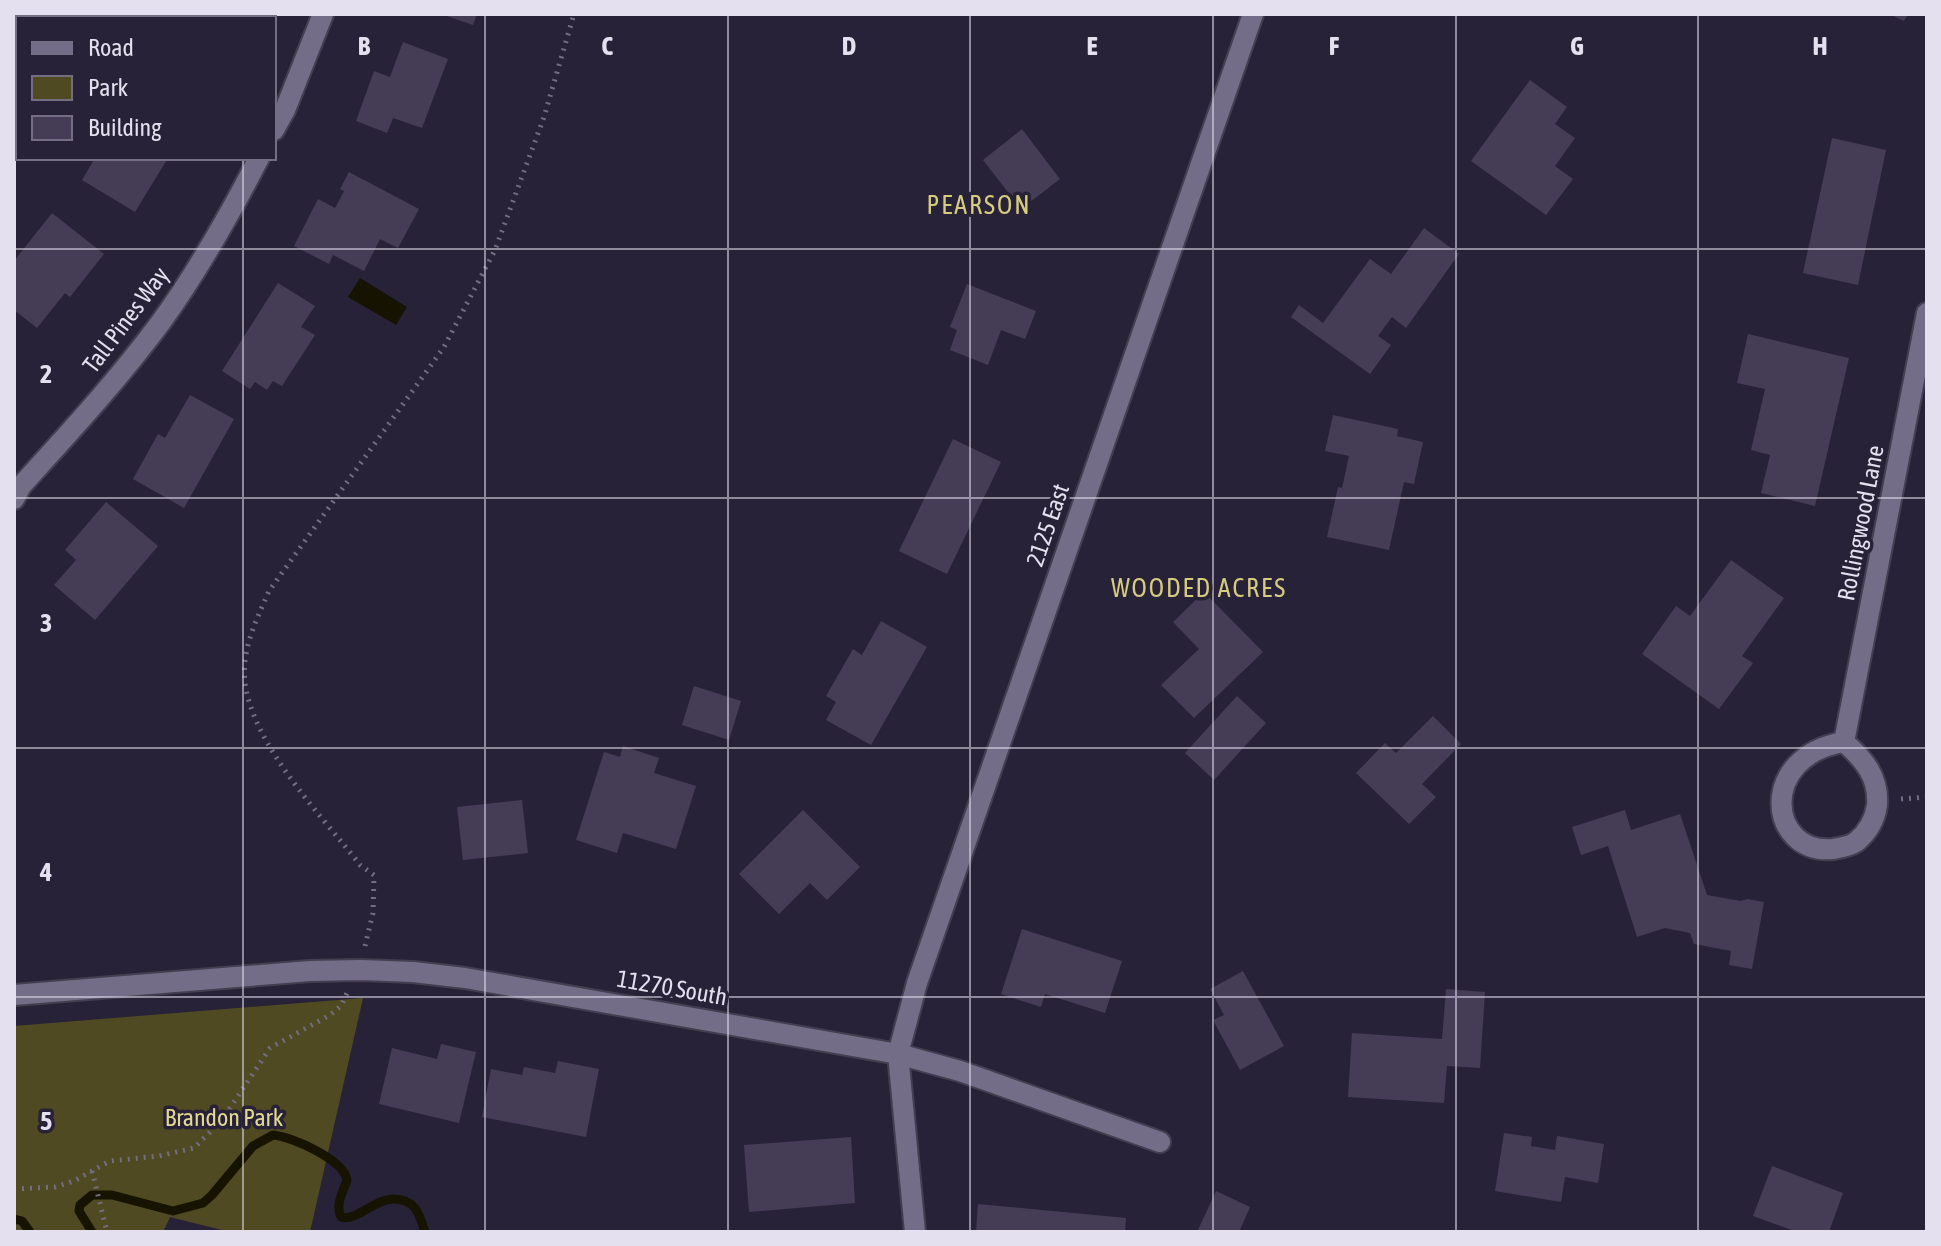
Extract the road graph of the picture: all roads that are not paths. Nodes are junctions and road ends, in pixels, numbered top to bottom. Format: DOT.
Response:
graph roads {
  1 [pos="323,14"];
  2 [pos="1253,14"];
  3 [pos="276,126"];
  4 [pos="258,160"];
  5 [pos="1927,313"];
  6 [pos="14,499"];
  7 [pos="1844,742"];
  8 [pos="14,995"];
  9 [pos="898,1054"];
  10 [pos="1160,1142"];
  11 [pos="915,1232"];
  1 -- 3 [label="street"];
  2 -- 9 [label="street, 2125 East"];
  4 -- 6 [label="street, Tall Pines Way"];
  5 -- 7 [label="street, Rollingwood Lane"];
  7 -- 7 [label="street"];
  8 -- 9 [label="street, 11270 South"];
  9 -- 10 [label="street, 11270 South"];
  9 -- 11 [label="street"];
}
